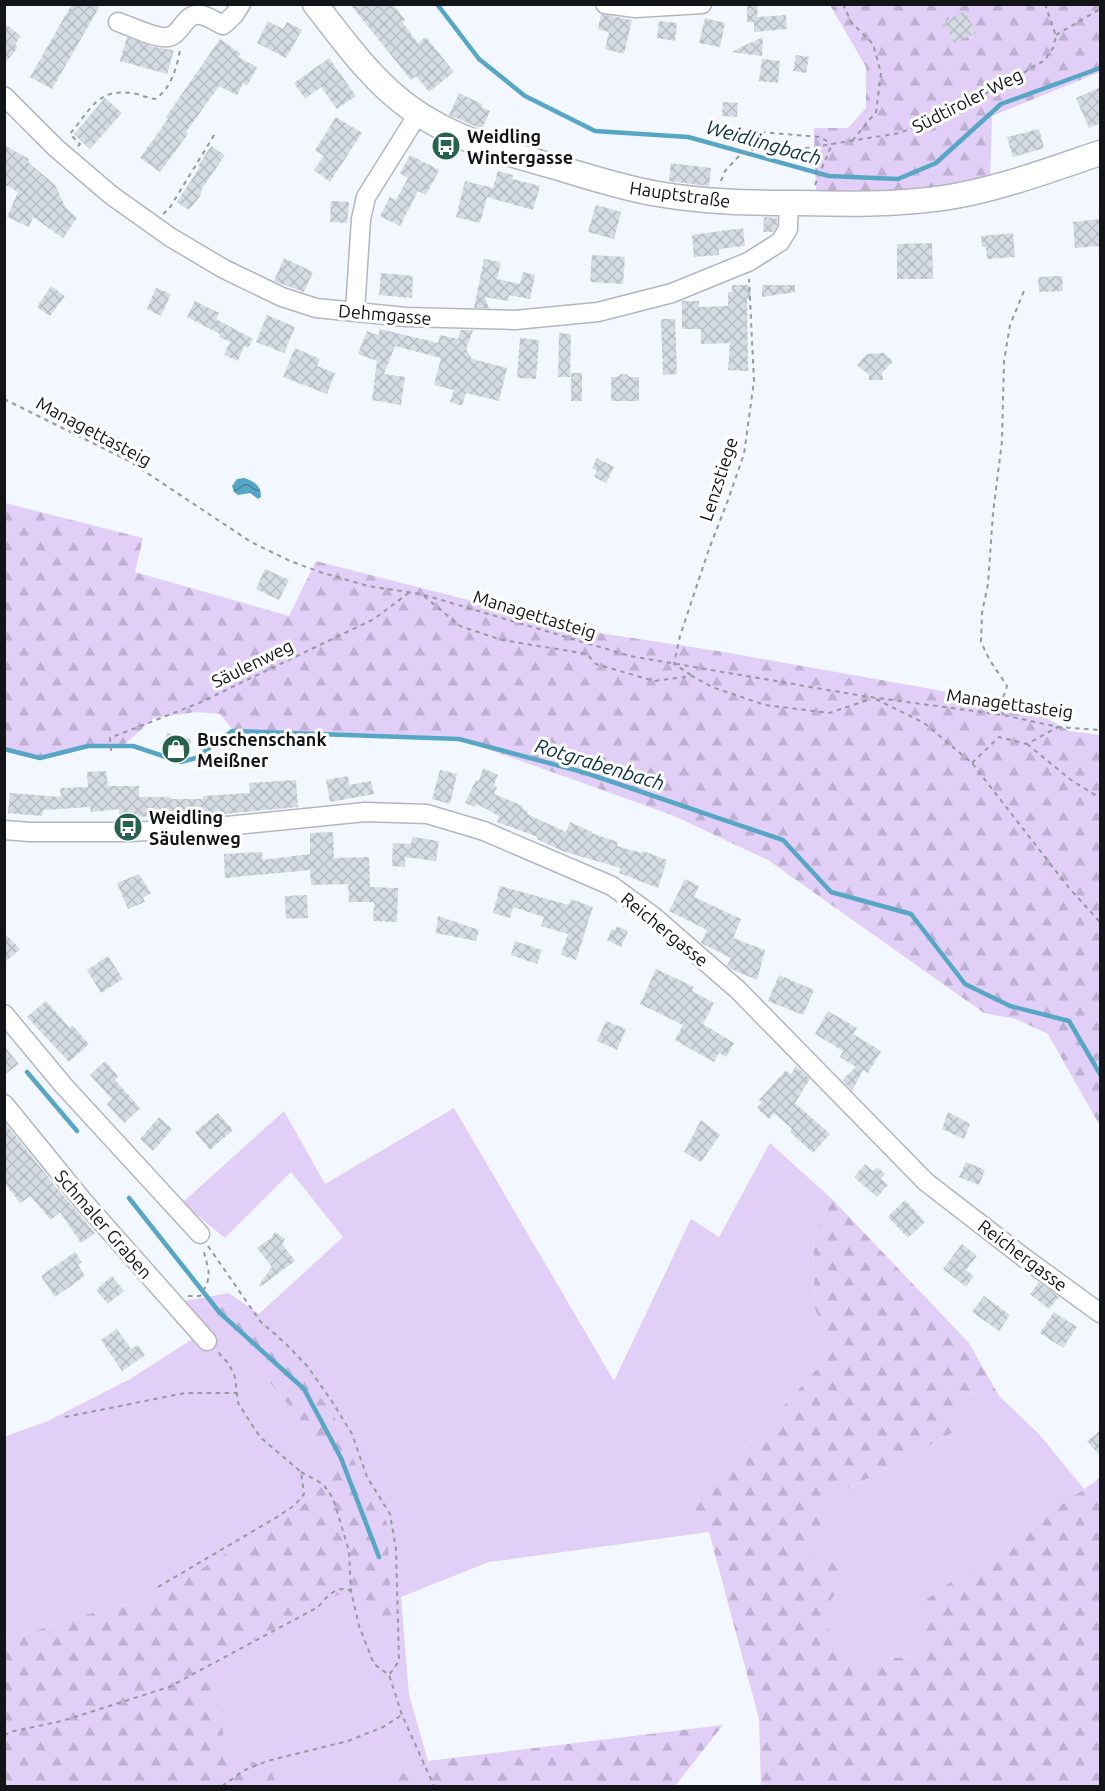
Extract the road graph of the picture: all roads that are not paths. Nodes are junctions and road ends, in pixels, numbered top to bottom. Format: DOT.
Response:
graph roads {
  1 [pos="241,4"];
  2 [pos="315,4"];
  3 [pos="605,4"];
  4 [pos="702,4"];
  5 [pos="118,22"];
  6 [pos="4,96"];
  7 [pos="418,114"];
  8 [pos="1101,153"];
  9 [pos="789,203"];
  10 [pos="355,311"];
  11 [pos="4,830"];
  12 [pos="4,1014"];
  13 [pos="4,1104"];
  14 [pos="200,1234"];
  15 [pos="1101,1312"];
  16 [pos="207,1341"];
  1 -- 5 [label="street"];
  2 -- 7 [label="main road, Hauptstraße"];
  3 -- 4 [label="street"];
  6 -- 10 [label="street, Dehmgasse"];
  7 -- 9 [label="main road, Hauptstraße"];
  7 -- 10 [label="street"];
  8 -- 9 [label="main road, Hauptstraße"];
  9 -- 10 [label="street, Dehmgasse"];
  11 -- 15 [label="street, Reichergasse"];
  12 -- 14 [label="street"];
  13 -- 16 [label="street, Schmaler Graben"];
}
